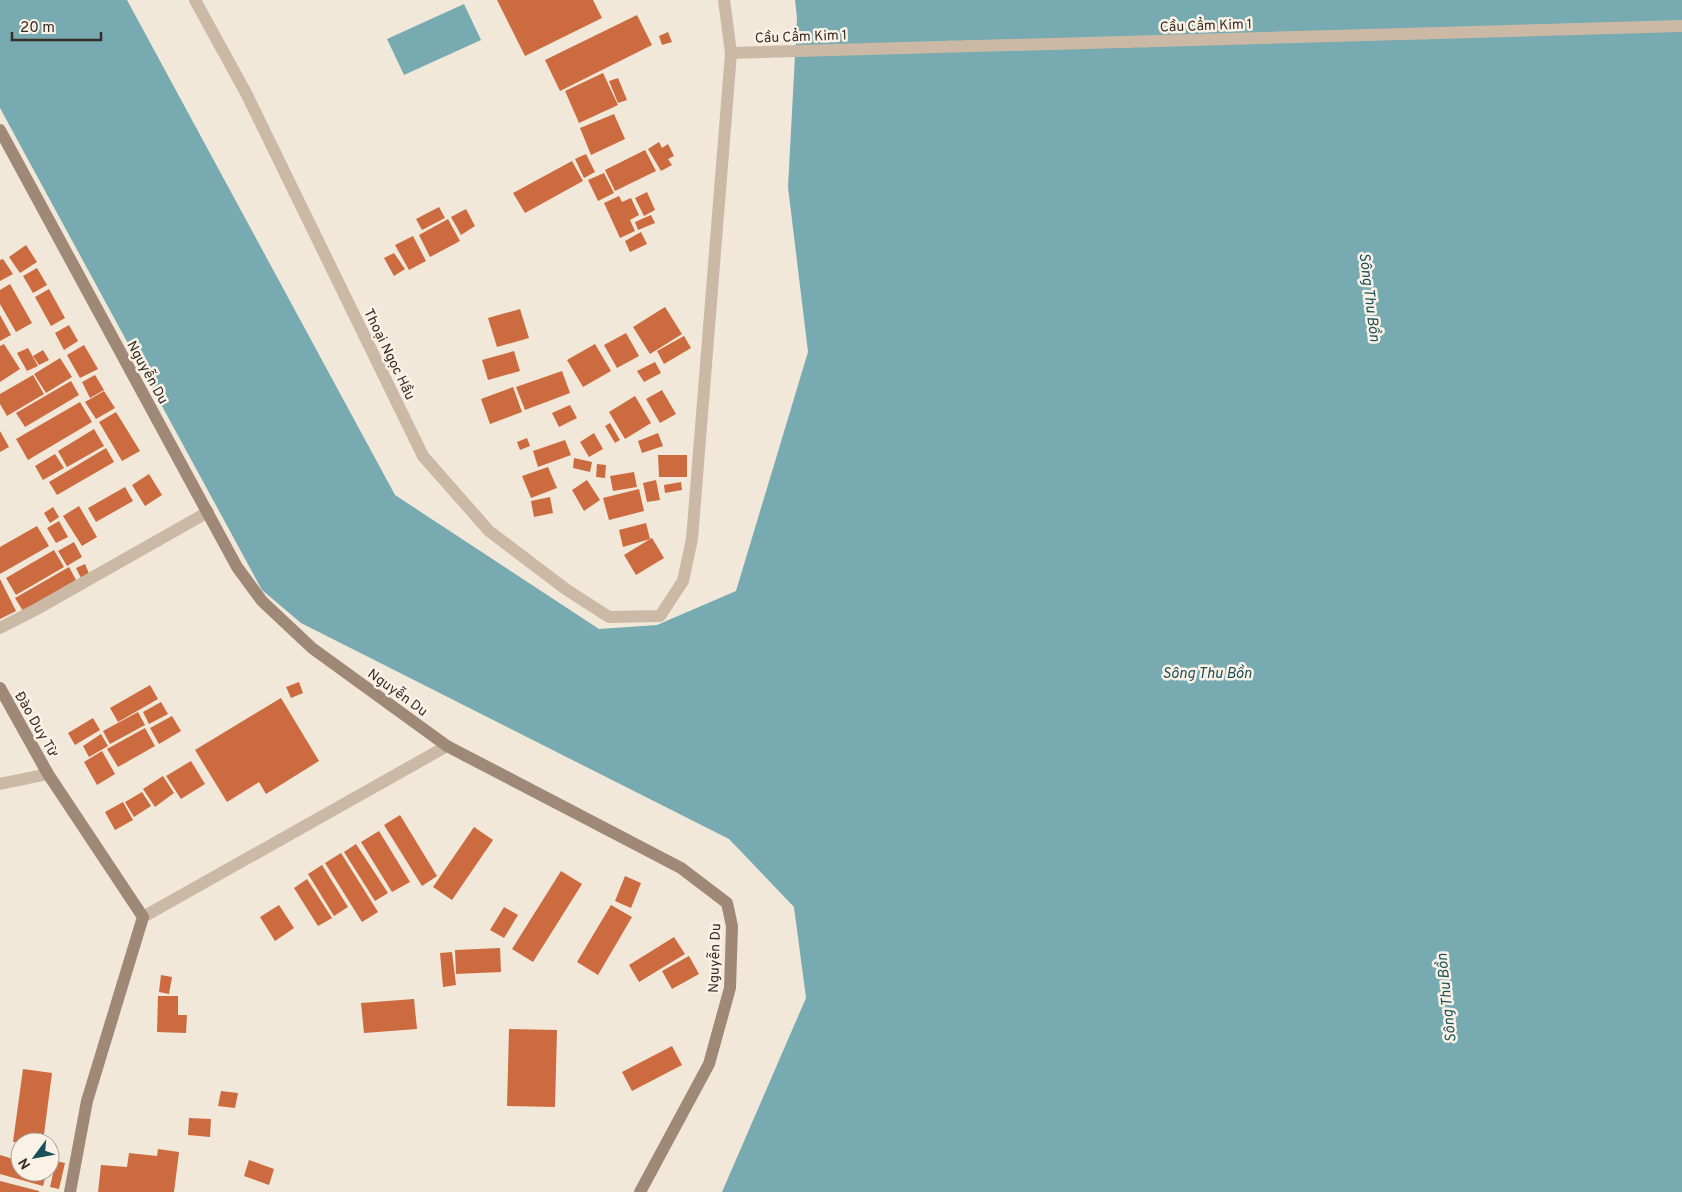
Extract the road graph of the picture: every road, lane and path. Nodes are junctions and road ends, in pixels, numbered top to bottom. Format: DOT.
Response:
graph roads {
  1 [pos="195,0"];
  2 [pos="724,0"];
  3 [pos="1682,26"];
  4 [pos="731,53"];
  5 [pos="0,130"];
  6 [pos="208,512"];
  7 [pos="0,628"];
  8 [pos="0,688"];
  9 [pos="447,746"];
  10 [pos="48,774"];
  11 [pos="0,784"];
  12 [pos="143,917"];
  13 [pos="70,1192"];
  14 [pos="640,1192"];
  1 -- 4 [label="street, Thoại Ngọc Hầu"];
  2 -- 4 [label="street"];
  3 -- 4 [label="street, Cầu Cẩm Kim 1"];
  5 -- 6 [label="street, Nguyễn Du"];
  6 -- 7 [label="street"];
  6 -- 9 [label="street, Nguyễn Du"];
  8 -- 10 [label="street, Đào Duy Từ"];
  9 -- 12 [label="street"];
  9 -- 14 [label="street, Nguyễn Du"];
  10 -- 11 [label="street"];
  10 -- 12 [label="street, Đào Duy Từ"];
  12 -- 13 [label="street"];
}
